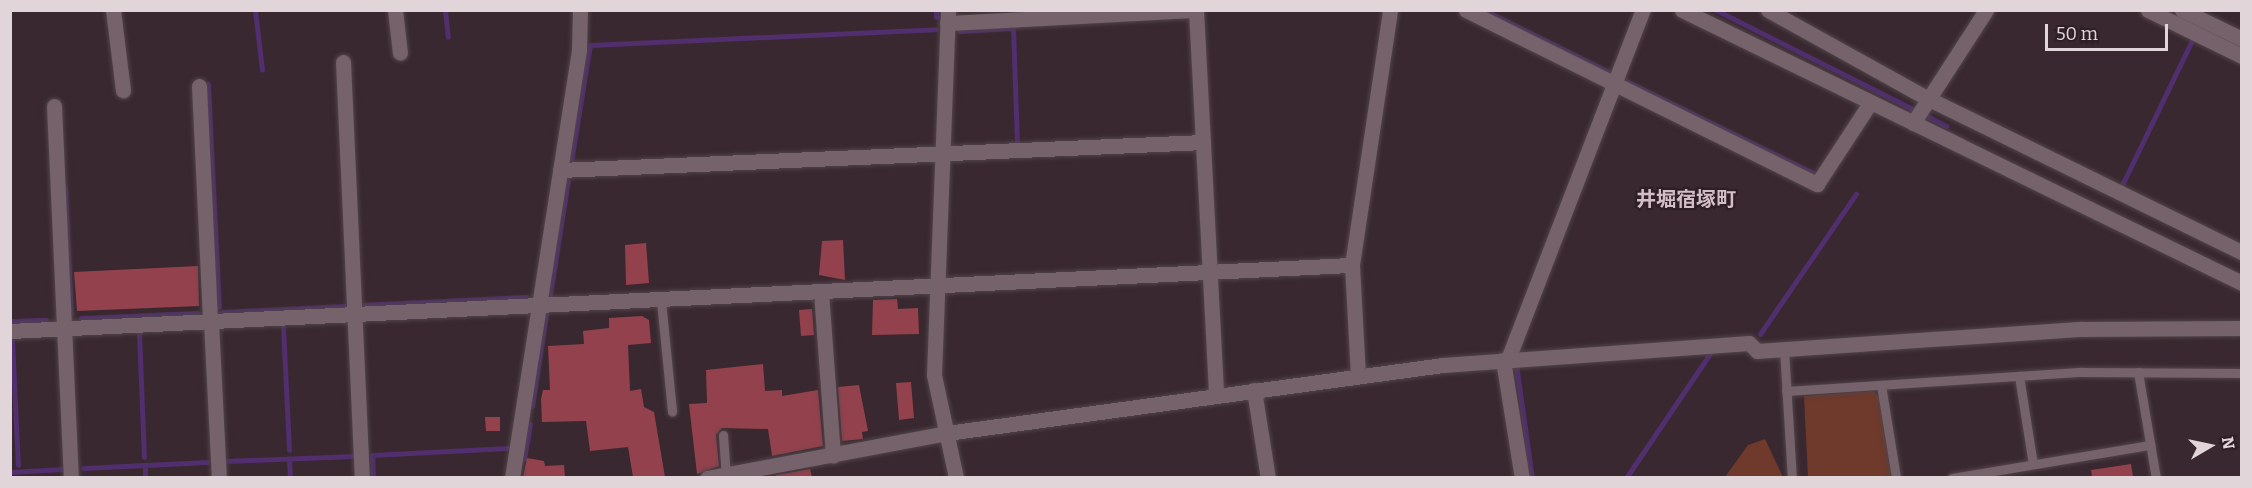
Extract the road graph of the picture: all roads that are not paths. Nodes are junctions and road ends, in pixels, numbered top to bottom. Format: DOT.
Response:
graph roads {
  1 [pos="113,10"];
  2 [pos="395,10"];
  3 [pos="580,10"];
  4 [pos="1196,10"];
  5 [pos="1390,10"];
  6 [pos="1466,10"];
  7 [pos="1643,10"];
  8 [pos="1682,10"];
  9 [pos="1768,10"];
  10 [pos="1986,10"];
  11 [pos="2148,10"];
  12 [pos="2182,10"];
  13 [pos="948,17"];
  14 [pos="2241,39"];
  15 [pos="400,53"];
  16 [pos="2241,56"];
  17 [pos="343,62"];
  18 [pos="1615,84"];
  19 [pos="199,86"];
  20 [pos="123,90"];
  21 [pos="1870,103"];
  22 [pos="54,106"];
  23 [pos="1920,111"];
  24 [pos="1203,142"];
  25 [pos="941,153"];
  26 [pos="560,170"];
  27 [pos="2241,252"];
  28 [pos="1352,265"];
  29 [pos="1209,271"];
  30 [pos="2241,283"];
  31 [pos="936,285"];
  32 [pos="821,292"];
  33 [pos="661,301"];
  34 [pos="538,307"];
  35 [pos="354,316"];
  36 [pos="211,322"];
  37 [pos="2241,328"];
  38 [pos="64,329"];
  39 [pos="10,331"];
  40 [pos="1784,349"];
  41 [pos="1505,359"];
  42 [pos="2138,372"];
  43 [pos="2241,373"];
  44 [pos="1358,376"];
  45 [pos="2019,376"];
  46 [pos="1881,385"];
  47 [pos="1254,390"];
  48 [pos="1786,392"];
  49 [pos="1216,394"];
  50 [pos="672,411"];
  51 [pos="947,434"];
  52 [pos="723,435"];
  53 [pos="2150,445"];
  54 [pos="833,456"];
  55 [pos="2033,464"];
  56 [pos="726,474"];
  57 [pos="71,477"];
  58 [pos="219,477"];
  59 [pos="362,477"];
  60 [pos="512,477"];
  61 [pos="707,477"];
  62 [pos="956,477"];
  63 [pos="1268,477"];
  64 [pos="1522,477"];
  65 [pos="1792,477"];
  66 [pos="1896,477"];
  67 [pos="1952,477"];
  68 [pos="2156,477"];
  1 -- 20 [label="street"];
  2 -- 15 [label="street"];
  3 -- 26 [label="street"];
  4 -- 13 [label="street"];
  4 -- 24 [label="street"];
  5 -- 28 [label="street"];
  6 -- 18 [label="street"];
  7 -- 18 [label="street"];
  8 -- 21 [label="street"];
  9 -- 23 [label="street"];
  10 -- 23 [label="street"];
  11 -- 16 [label="street"];
  12 -- 14 [label="street"];
  13 -- 25 [label="street"];
  17 -- 35 [label="street"];
  18 -- 21 [label="street"];
  18 -- 41 [label="street"];
  19 -- 36 [label="street"];
  21 -- 23 [label="street"];
  22 -- 38 [label="street"];
  23 -- 27 [label="street"];
  23 -- 30 [label="street"];
  24 -- 25 [label="street"];
  24 -- 29 [label="street"];
  25 -- 26 [label="street"];
  25 -- 31 [label="street"];
  26 -- 34 [label="street"];
  28 -- 29 [label="street"];
  28 -- 44 [label="street"];
  29 -- 31 [label="street"];
  29 -- 49 [label="street"];
  31 -- 32 [label="street"];
  31 -- 51 [label="street"];
  32 -- 33 [label="street"];
  32 -- 54 [label="street"];
  33 -- 34 [label="street"];
  33 -- 50 [label="lane"];
  34 -- 35 [label="street"];
  34 -- 60 [label="street"];
  35 -- 36 [label="street"];
  35 -- 59 [label="street"];
  36 -- 38 [label="street"];
  36 -- 58 [label="street"];
  37 -- 40 [label="street"];
  38 -- 39 [label="street"];
  38 -- 57 [label="street"];
  40 -- 41 [label="street"];
  40 -- 48 [label="lane"];
  41 -- 44 [label="street"];
  41 -- 64 [label="street"];
  42 -- 43 [label="lane"];
  42 -- 45 [label="lane"];
  42 -- 53 [label="lane"];
  44 -- 47 [label="street"];
  45 -- 46 [label="lane"];
  45 -- 55 [label="lane"];
  46 -- 48 [label="lane"];
  46 -- 66 [label="lane"];
  47 -- 49 [label="street"];
  47 -- 63 [label="street"];
  48 -- 65 [label="lane"];
  49 -- 51 [label="street"];
  51 -- 54 [label="street"];
  51 -- 62 [label="street"];
  52 -- 56 [label="lane"];
  53 -- 55 [label="lane"];
  53 -- 68 [label="lane"];
  54 -- 56 [label="street"];
  55 -- 67 [label="lane"];
  56 -- 61 [label="street"];
}
